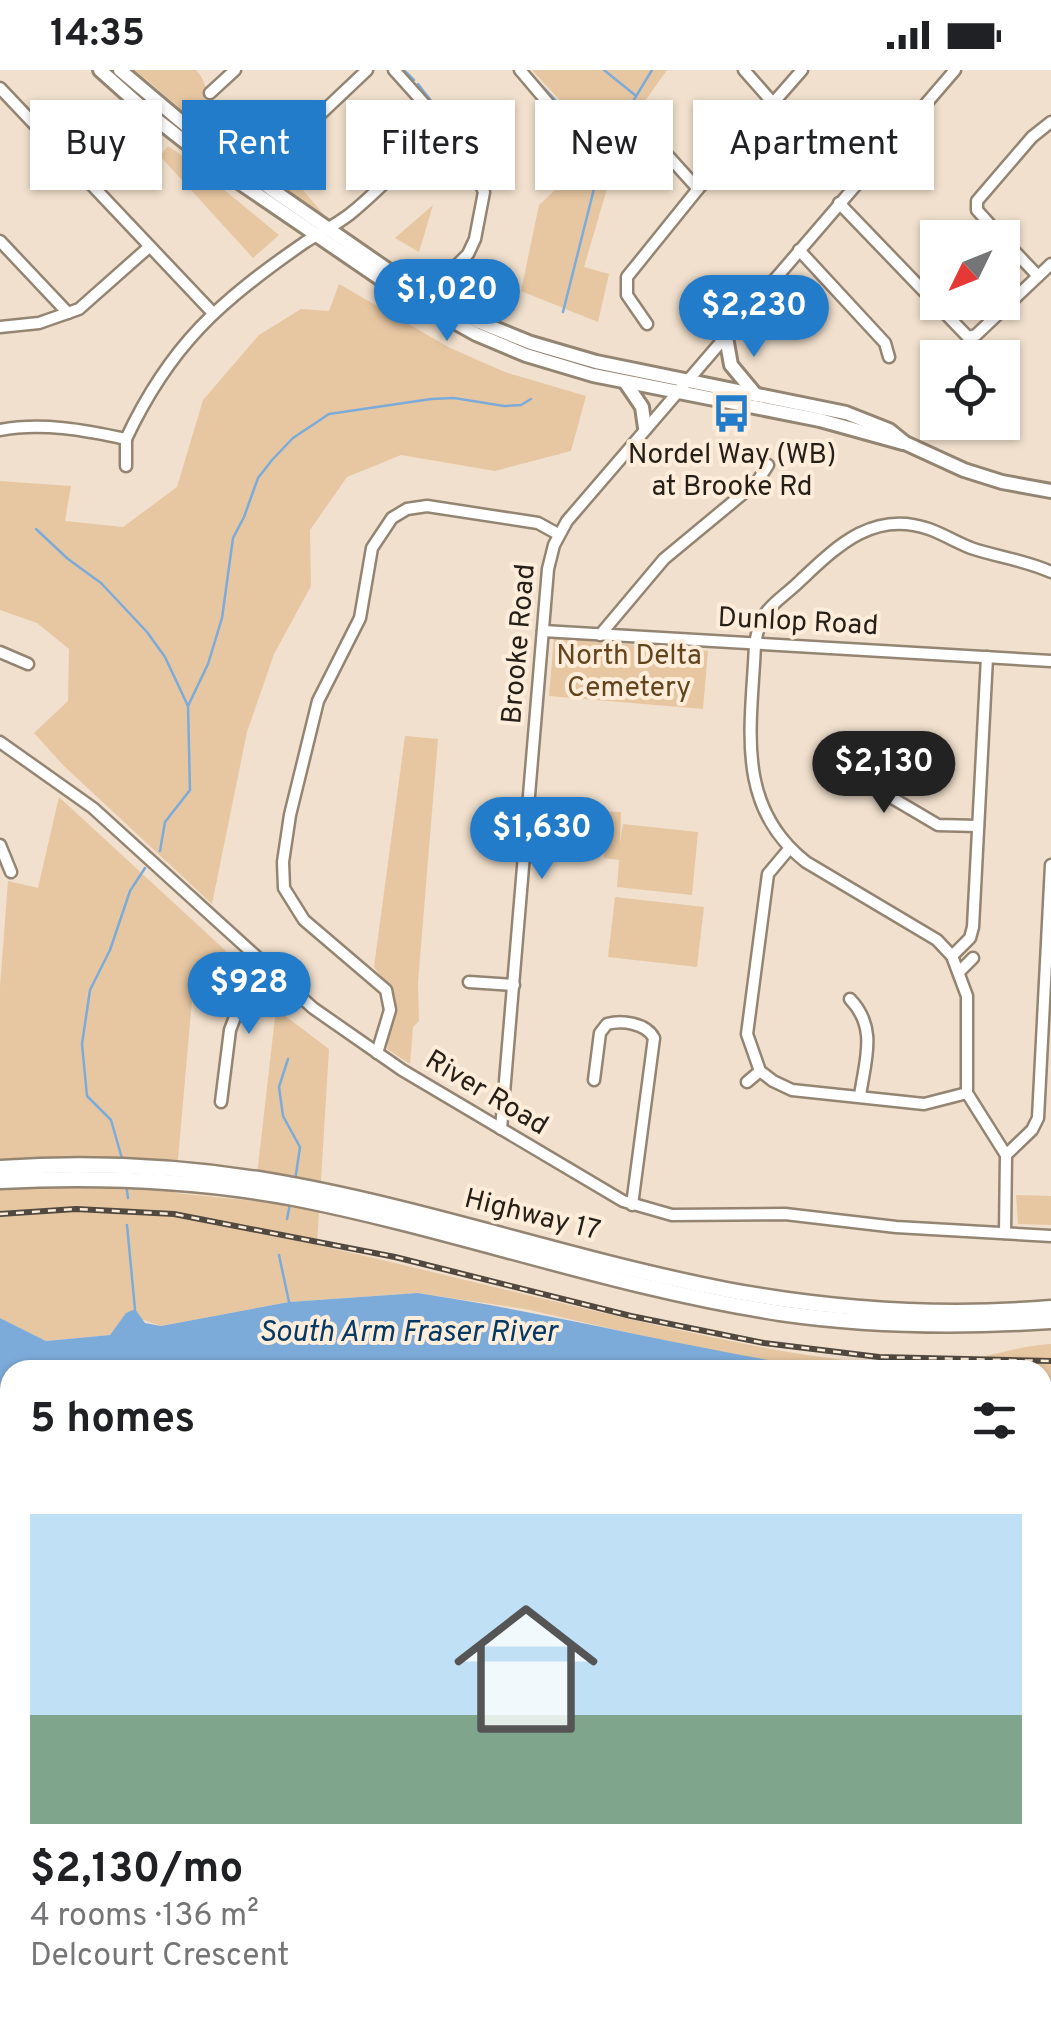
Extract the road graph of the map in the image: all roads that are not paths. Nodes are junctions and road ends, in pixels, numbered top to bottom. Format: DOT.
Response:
graph roads {
  1 [pos="100,70"];
  2 [pos="120,70"];
  3 [pos="234,70"];
  4 [pos="366,70"];
  5 [pos="394,70"];
  6 [pos="520,70"];
  7 [pos="744,70"];
  8 [pos="802,70"];
  9 [pos="954,70"];
  10 [pos="0,88"];
  11 [pos="210,93"];
  12 [pos="422,100"];
  13 [pos="546,100"];
  14 [pos="770,100"];
  15 [pos="776,100"];
  16 [pos="326,108"];
  17 [pos="1051,122"];
  18 [pos="673,161"];
  19 [pos="693,183"];
  20 [pos="375,190"];
  21 [pos="488,190"];
  22 [pos="696,190"];
  23 [pos="839,203"];
  24 [pos="986,220"];
  25 [pos="322,231"];
  26 [pos="0,240"];
  27 [pos="148,248"];
  28 [pos="799,250"];
  29 [pos="1020,257"];
  30 [pos="1051,264"];
  31 [pos="457,266"];
  32 [pos="1038,276"];
  33 [pos="212,312"];
  34 [pos="68,313"];
  35 [pos="647,324"];
  36 [pos="0,327"];
  37 [pos="726,337"];
  38 [pos="888,356"];
  39 [pos="625,382"];
  40 [pos="682,386"];
  41 [pos="756,395"];
  42 [pos="644,428"];
  43 [pos="0,430"];
  44 [pos="126,439"];
  45 [pos="906,443"];
  46 [pos="768,465"];
  47 [pos="126,466"];
  48 [pos="1051,490"];
  49 [pos="558,534"];
  50 [pos="1051,572"];
  51 [pos="542,631"];
  52 [pos="600,634"];
  53 [pos="755,644"];
  54 [pos="0,652"];
  55 [pos="987,657"];
  56 [pos="1051,660"];
  57 [pos="28,664"];
  58 [pos="0,742"];
  59 [pos="858,747"];
  60 [pos="978,826"];
  61 [pos="0,844"];
  62 [pos="789,849"];
  63 [pos="1051,865"];
  64 [pos="12,872"];
  65 [pos="952,956"];
  66 [pos="973,958"];
  67 [pos="272,970"];
  68 [pos="959,972"];
  69 [pos="469,982"];
  70 [pos="514,986"];
  71 [pos="850,999"];
  72 [pos="376,1054"];
  73 [pos="760,1071"];
  74 [pos="594,1080"];
  75 [pos="747,1082"];
  76 [pos="967,1093"];
  77 [pos="860,1096"];
  78 [pos="221,1102"];
  79 [pos="501,1128"];
  80 [pos="1006,1155"];
  81 [pos="0,1168"];
  82 [pos="99,1172"];
  83 [pos="0,1182"];
  84 [pos="305,1194"];
  85 [pos="632,1205"];
  86 [pos="1005,1233"];
  87 [pos="1051,1236"];
  88 [pos="1051,1308"];
  89 [pos="1051,1321"];
  1 -- 25 [label="main road"];
  2 -- 25 [label="main road"];
  3 -- 11 [label="street"];
  4 -- 16 [label="street"];
  5 -- 12 [label="street"];
  6 -- 13 [label="street"];
  7 -- 14 [label="street"];
  8 -- 15 [label="street"];
  9 -- 23 [label="street, Brooke Road"];
  10 -- 27 [label="street"];
  17 -- 24 [label="street"];
  18 -- 19 [label="street"];
  20 -- 25 [label="street"];
  21 -- 31 [label="street"];
  22 -- 35 [label="street"];
  23 -- 28 [label="street, Brooke Road"];
  23 -- 32 [label="street"];
  25 -- 33 [label="street"];
  25 -- 39 [label="main road"];
  25 -- 40 [label="main road"];
  26 -- 34 [label="street"];
  27 -- 33 [label="street"];
  27 -- 34 [label="street"];
  28 -- 37 [label="street, Brooke Road"];
  28 -- 38 [label="street"];
  29 -- 32 [label="street"];
  30 -- 32 [label="street"];
  33 -- 44 [label="street"];
  34 -- 36 [label="street"];
  37 -- 40 [label="street, Brooke Road"];
  37 -- 41 [label="main road"];
  39 -- 40 [label="main road"];
  39 -- 42 [label="main road"];
  40 -- 41 [label="main road"];
  40 -- 42 [label="street, Brooke Road"];
  40 -- 45 [label="main road"];
  41 -- 45 [label="main road"];
  42 -- 49 [label="street, Brooke Road"];
  43 -- 44 [label="street"];
  44 -- 47 [label="street"];
  45 -- 48 [label="main road"];
  46 -- 52 [label="street"];
  49 -- 51 [label="street, Brooke Road"];
  49 -- 72 [label="street"];
  50 -- 53 [label="street"];
  51 -- 52 [label="street, Dunlop Road"];
  51 -- 70 [label="street, Brooke Road"];
  52 -- 53 [label="street, Dunlop Road"];
  53 -- 55 [label="street, Dunlop Road"];
  53 -- 62 [label="street"];
  54 -- 57 [label="street"];
  55 -- 56 [label="street, Dunlop Road"];
  55 -- 60 [label="street"];
  58 -- 67 [label="street, River Road"];
  59 -- 60 [label="street"];
  60 -- 65 [label="street"];
  61 -- 64 [label="street"];
  62 -- 65 [label="street"];
  62 -- 73 [label="street"];
  63 -- 80 [label="street"];
  65 -- 68 [label="street"];
  66 -- 68 [label="street"];
  67 -- 72 [label="street, River Road"];
  67 -- 78 [label="street"];
  68 -- 76 [label="street"];
  69 -- 70 [label="street"];
  70 -- 79 [label="street, Brooke Road"];
  71 -- 77 [label="street"];
  72 -- 79 [label="street, River Road"];
  73 -- 75 [label="street"];
  73 -- 77 [label="street"];
  74 -- 85 [label="street"];
  76 -- 77 [label="street"];
  76 -- 80 [label="street"];
  79 -- 85 [label="street, River Road"];
  80 -- 86 [label="street"];
  81 -- 82 [label="highway, Highway 17"];
  82 -- 83 [label="highway, Highway 17"];
  82 -- 84 [label="highway, Highway 17"];
  84 -- 88 [label="highway, Highway 17"];
  84 -- 89 [label="highway, Highway 17"];
  85 -- 86 [label="street, River Road"];
  86 -- 87 [label="street, River Road"];
}
